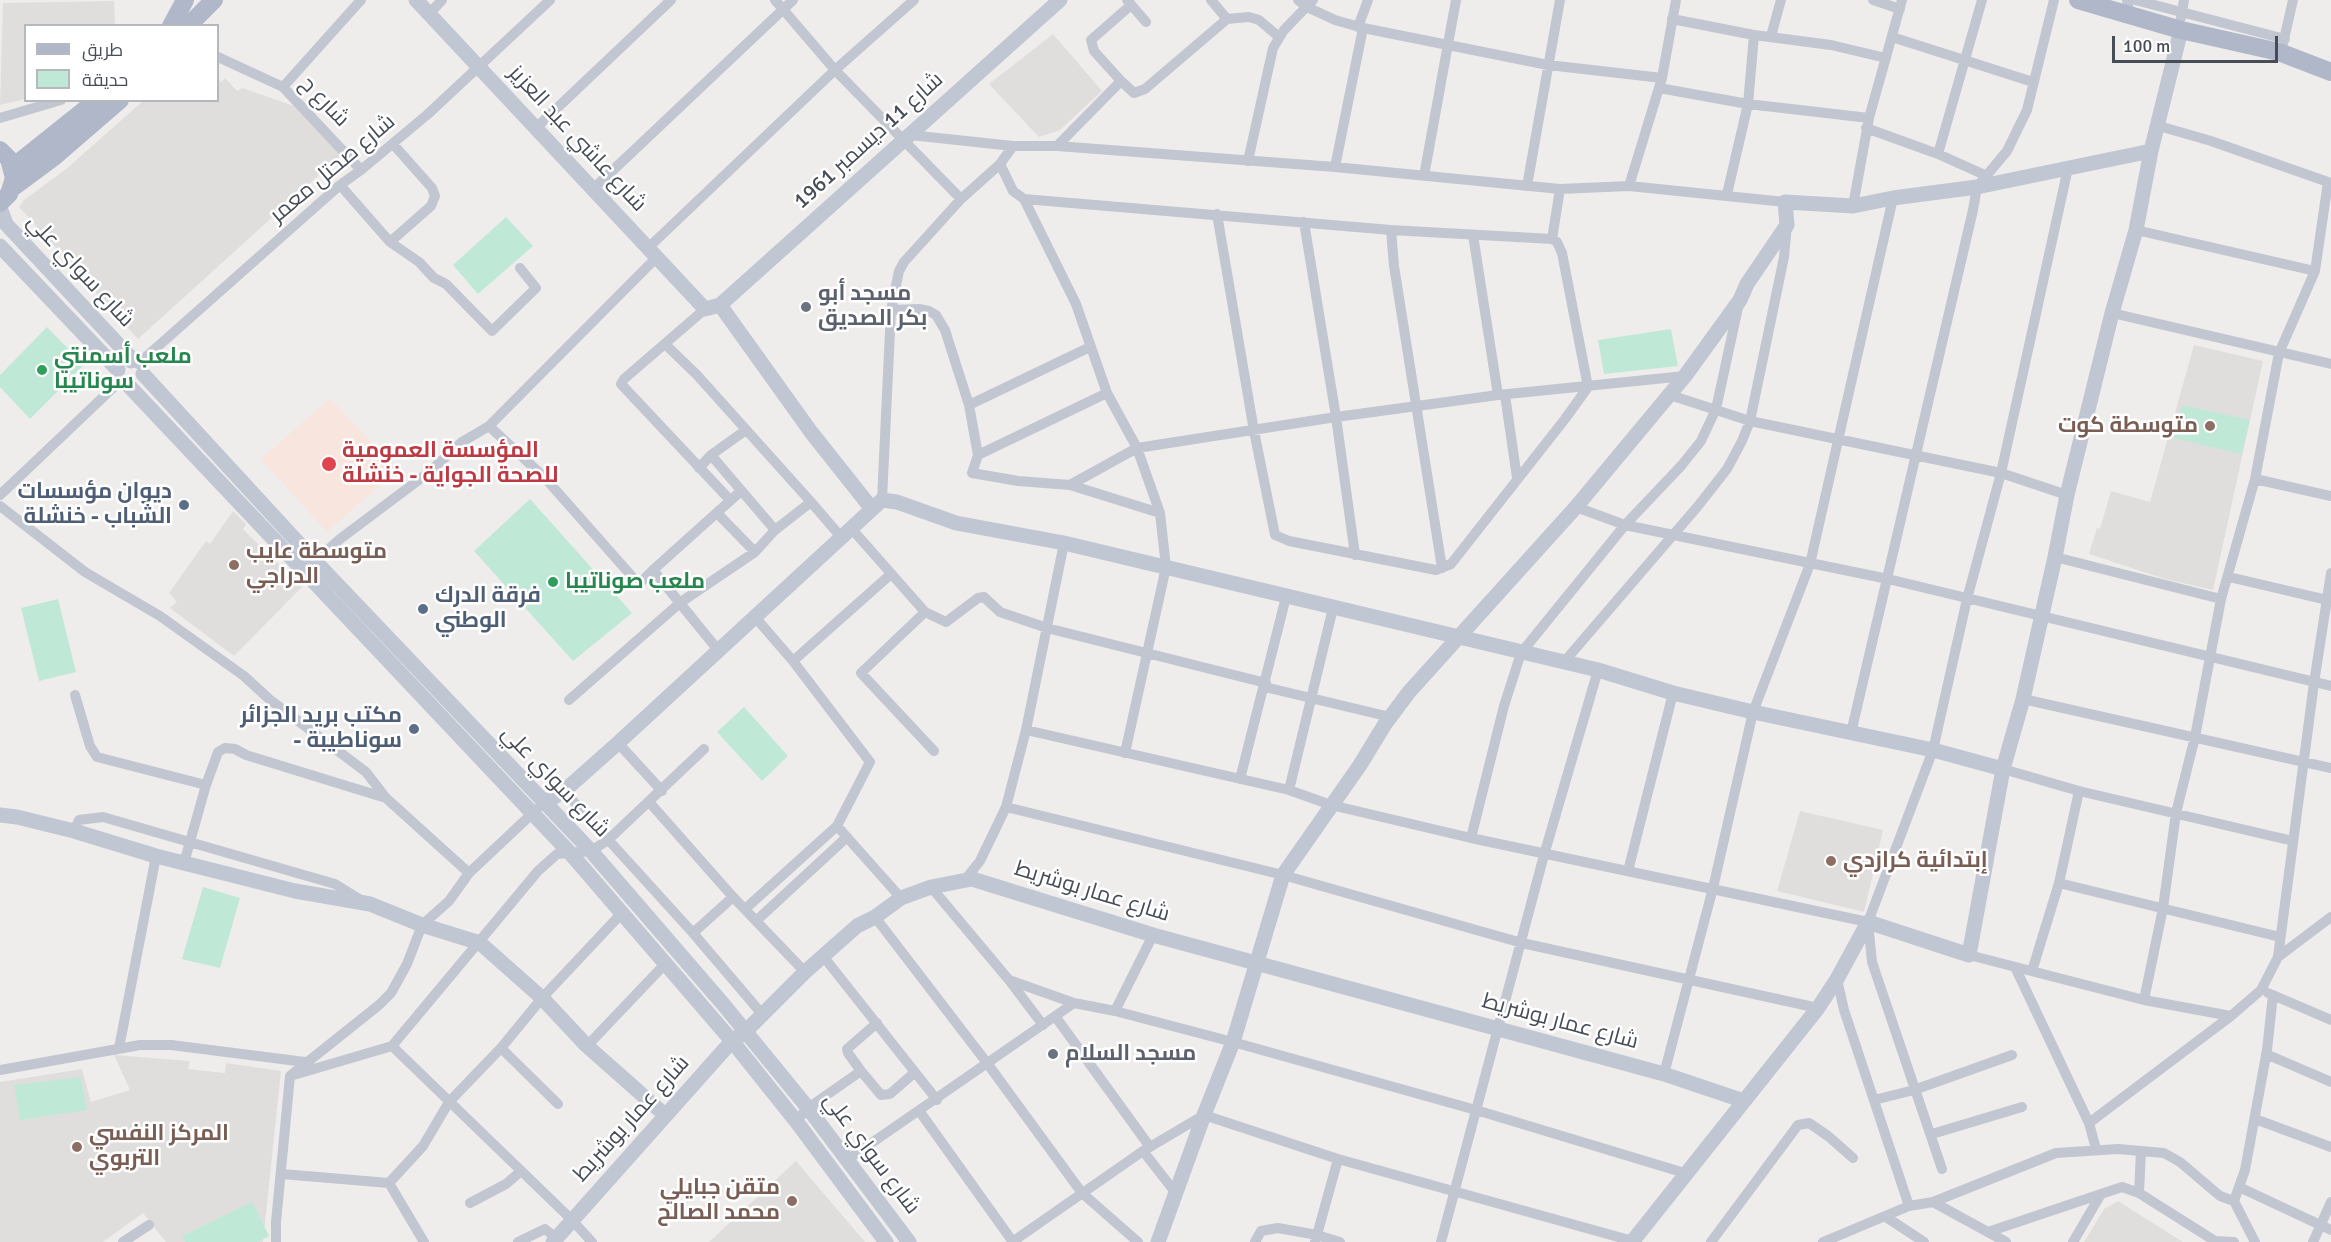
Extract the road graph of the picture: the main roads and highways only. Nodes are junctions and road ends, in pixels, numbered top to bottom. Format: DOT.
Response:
graph roads {
  1 [pos="185,0"];
  2 [pos="214,0"];
  3 [pos="2078,0"];
  4 [pos="2131,5"];
  5 [pos="172,24"];
  6 [pos="190,24"];
  7 [pos="2331,72"];
  8 [pos="94,102"];
  9 [pos="118,102"];
  10 [pos="0,150"];
  11 [pos="13,167"];
  12 [pos="12,188"];
  13 [pos="0,202"];
  1 -- 5 [label="main road"];
  2 -- 6 [label="main road"];
  3 -- 4 [label="main road"];
  4 -- 7 [label="main road"];
  8 -- 11 [label="main road"];
  9 -- 12 [label="main road"];
  10 -- 11 [label="main road"];
  11 -- 12 [label="main road"];
  12 -- 13 [label="main road"];
}
